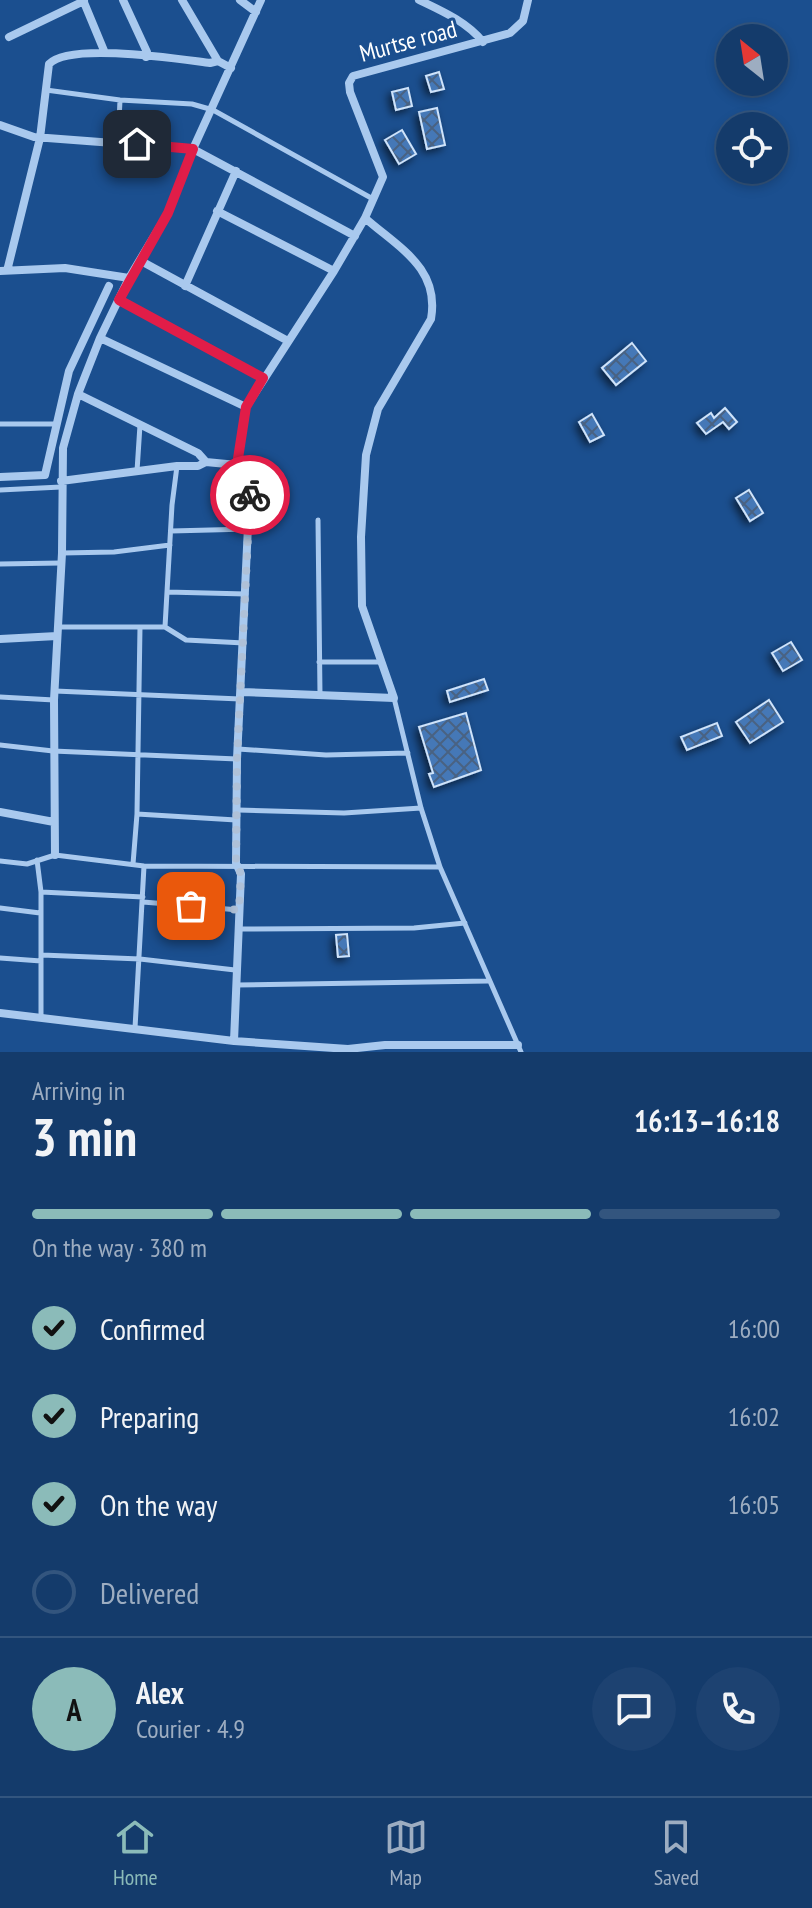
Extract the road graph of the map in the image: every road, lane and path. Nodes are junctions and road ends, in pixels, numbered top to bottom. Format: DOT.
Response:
graph roads {
  1 [pos="84,0"];
  2 [pos="123,0"];
  3 [pos="182,0"];
  4 [pos="240,0"];
  5 [pos="261,0"];
  6 [pos="419,0"];
  7 [pos="528,0"];
  8 [pos="256,12"];
  9 [pos="9,37"];
  10 [pos="483,42"];
  11 [pos="105,53"];
  12 [pos="146,57"];
  13 [pos="218,61"];
  14 [pos="231,68"];
  15 [pos="46,90"];
  16 [pos="120,100"];
  17 [pos="213,110"];
  18 [pos="0,125"];
  19 [pos="40,138"];
  20 [pos="118,143"];
  21 [pos="193,149"];
  22 [pos="236,171"];
  23 [pos="374,199"];
  24 [pos="217,211"];
  25 [pos="365,218"];
  26 [pos="355,236"];
  27 [pos="141,261"];
  28 [pos="3,271"];
  29 [pos="334,271"];
  30 [pos="129,278"];
  31 [pos="109,286"];
  32 [pos="185,286"];
  33 [pos="119,300"];
  34 [pos="100,338"];
  35 [pos="288,341"];
  36 [pos="263,378"];
  37 [pos="78,394"];
  38 [pos="246,407"];
  39 [pos="0,424"];
  40 [pos="57,424"];
  41 [pos="140,424"];
  42 [pos="206,462"];
  43 [pos="237,465"];
  44 [pos="177,466"];
  45 [pos="137,471"];
  46 [pos="0,477"];
  47 [pos="61,484"];
  48 [pos="0,490"];
  49 [pos="318,520"];
  50 [pos="249,529"];
  51 [pos="171,531"];
  52 [pos="170,545"];
  53 [pos="62,558"];
  54 [pos="0,564"];
  55 [pos="167,592"];
  56 [pos="246,594"];
  57 [pos="140,627"];
  58 [pos="165,627"];
  59 [pos="57,632"];
  60 [pos="0,639"];
  61 [pos="244,643"];
  62 [pos="319,662"];
  63 [pos="382,662"];
  64 [pos="140,695"];
  65 [pos="320,695"];
  66 [pos="54,696"];
  67 [pos="242,696"];
  68 [pos="0,697"];
  69 [pos="394,698"];
  70 [pos="0,745"];
  71 [pos="53,751"];
  72 [pos="408,753"];
  73 [pos="137,754"];
  74 [pos="237,754"];
  75 [pos="421,808"];
  76 [pos="0,812"];
  77 [pos="137,814"];
  78 [pos="238,815"];
  79 [pos="54,822"];
  80 [pos="55,855"];
  81 [pos="37,860"];
  82 [pos="0,861"];
  83 [pos="133,864"];
  84 [pos="144,866"];
  85 [pos="440,867"];
  86 [pos="239,868"];
  87 [pos="41,892"];
  88 [pos="143,900"];
  89 [pos="0,908"];
  90 [pos="239,910"];
  91 [pos="40,913"];
  92 [pos="465,923"];
  93 [pos="238,929"];
  94 [pos="0,958"];
  95 [pos="42,958"];
  96 [pos="140,959"];
  97 [pos="235,970"];
  98 [pos="488,981"];
  99 [pos="235,985"];
  100 [pos="0,1013"];
  101 [pos="41,1017"];
  102 [pos="135,1029"];
  103 [pos="234,1041"];
  104 [pos="520,1048"];
  105 [pos="365,1049"];
  106 [pos="448,1049"];
  1 -- 9 [label="street"];
  1 -- 11 [label="street"];
  2 -- 12 [label="street"];
  3 -- 13 [label="street"];
  4 -- 8 [label="street"];
  5 -- 8 [label="street"];
  6 -- 10 [label="street"];
  7 -- 10 [label="street, Murtse road"];
  8 -- 14 [label="street"];
  10 -- 23 [label="street, Murtse road"];
  11 -- 12 [label="street"];
  11 -- 15 [label="street"];
  12 -- 13 [label="street"];
  13 -- 14 [label="street"];
  14 -- 17 [label="street"];
  15 -- 16 [label="lane"];
  15 -- 19 [label="street"];
  16 -- 17 [label="lane"];
  16 -- 20 [label="lane"];
  17 -- 21 [label="street"];
  17 -- 23 [label="lane"];
  18 -- 19 [label="street"];
  19 -- 20 [label="street"];
  19 -- 28 [label="street"];
  20 -- 21 [label="street"];
  21 -- 22 [label="street"];
  21 -- 27 [label="street"];
  22 -- 24 [label="street"];
  22 -- 26 [label="street"];
  23 -- 25 [label="street, Murtse road"];
  24 -- 29 [label="street"];
  24 -- 32 [label="street"];
  25 -- 26 [label="street, Murtse road"];
  25 -- 63 [label="street"];
  26 -- 29 [label="street, Murtse road"];
  27 -- 30 [label="street"];
  27 -- 32 [label="street"];
  28 -- 30 [label="street"];
  29 -- 35 [label="street, Murtse road"];
  30 -- 33 [label="street"];
  31 -- 40 [label="street"];
  32 -- 35 [label="street"];
  33 -- 34 [label="street"];
  33 -- 36 [label="street"];
  34 -- 37 [label="street"];
  34 -- 38 [label="street"];
  35 -- 36 [label="street, Murtse road"];
  36 -- 38 [label="street, Murtse road"];
  37 -- 41 [label="street"];
  37 -- 47 [label="street"];
  38 -- 43 [label="street"];
  39 -- 40 [label="lane"];
  40 -- 46 [label="street"];
  41 -- 42 [label="street"];
  41 -- 45 [label="lane"];
  42 -- 43 [label="street"];
  42 -- 44 [label="street"];
  43 -- 50 [label="street"];
  44 -- 45 [label="street"];
  44 -- 51 [label="lane"];
  45 -- 47 [label="street"];
  47 -- 48 [label="lane"];
  47 -- 53 [label="street"];
  49 -- 62 [label="lane"];
  50 -- 51 [label="lane"];
  50 -- 56 [label="street"];
  51 -- 52 [label="lane"];
  52 -- 53 [label="lane"];
  52 -- 55 [label="lane"];
  53 -- 54 [label="lane"];
  53 -- 59 [label="street"];
  55 -- 56 [label="lane"];
  55 -- 58 [label="lane"];
  56 -- 61 [label="street"];
  57 -- 58 [label="lane"];
  57 -- 59 [label="lane"];
  57 -- 64 [label="lane"];
  58 -- 61 [label="lane"];
  59 -- 60 [label="street"];
  59 -- 66 [label="street"];
  61 -- 67 [label="street"];
  62 -- 63 [label="lane"];
  62 -- 65 [label="lane"];
  63 -- 69 [label="street"];
  64 -- 66 [label="lane"];
  64 -- 67 [label="lane"];
  64 -- 73 [label="lane"];
  65 -- 67 [label="street"];
  65 -- 69 [label="street"];
  66 -- 68 [label="lane"];
  66 -- 71 [label="street"];
  67 -- 74 [label="street"];
  69 -- 72 [label="lane"];
  70 -- 71 [label="lane"];
  71 -- 73 [label="lane"];
  71 -- 79 [label="street"];
  72 -- 74 [label="lane"];
  72 -- 75 [label="lane"];
  73 -- 74 [label="lane"];
  73 -- 77 [label="lane"];
  74 -- 78 [label="street"];
  75 -- 78 [label="lane"];
  75 -- 85 [label="lane"];
  76 -- 79 [label="street"];
  77 -- 78 [label="lane"];
  77 -- 83 [label="lane"];
  78 -- 86 [label="street"];
  79 -- 80 [label="street"];
  80 -- 81 [label="lane"];
  80 -- 83 [label="lane"];
  81 -- 82 [label="lane"];
  81 -- 87 [label="lane"];
  83 -- 84 [label="lane"];
  84 -- 86 [label="lane"];
  84 -- 88 [label="lane"];
  85 -- 86 [label="lane"];
  85 -- 92 [label="lane"];
  86 -- 90 [label="street"];
  87 -- 88 [label="lane"];
  87 -- 91 [label="lane"];
  88 -- 90 [label="lane"];
  88 -- 96 [label="lane"];
  89 -- 91 [label="lane"];
  90 -- 93 [label="street"];
  91 -- 95 [label="lane"];
  92 -- 93 [label="lane"];
  92 -- 98 [label="lane"];
  93 -- 97 [label="street"];
  94 -- 95 [label="lane"];
  95 -- 96 [label="lane"];
  95 -- 101 [label="lane"];
  96 -- 97 [label="lane"];
  96 -- 102 [label="lane"];
  97 -- 99 [label="street"];
  98 -- 99 [label="lane"];
  98 -- 104 [label="lane"];
  99 -- 103 [label="street"];
  100 -- 101 [label="street"];
  101 -- 102 [label="street"];
  102 -- 103 [label="street"];
  103 -- 105 [label="street"];
  104 -- 106 [label="street"];
  105 -- 106 [label="street"];
}
